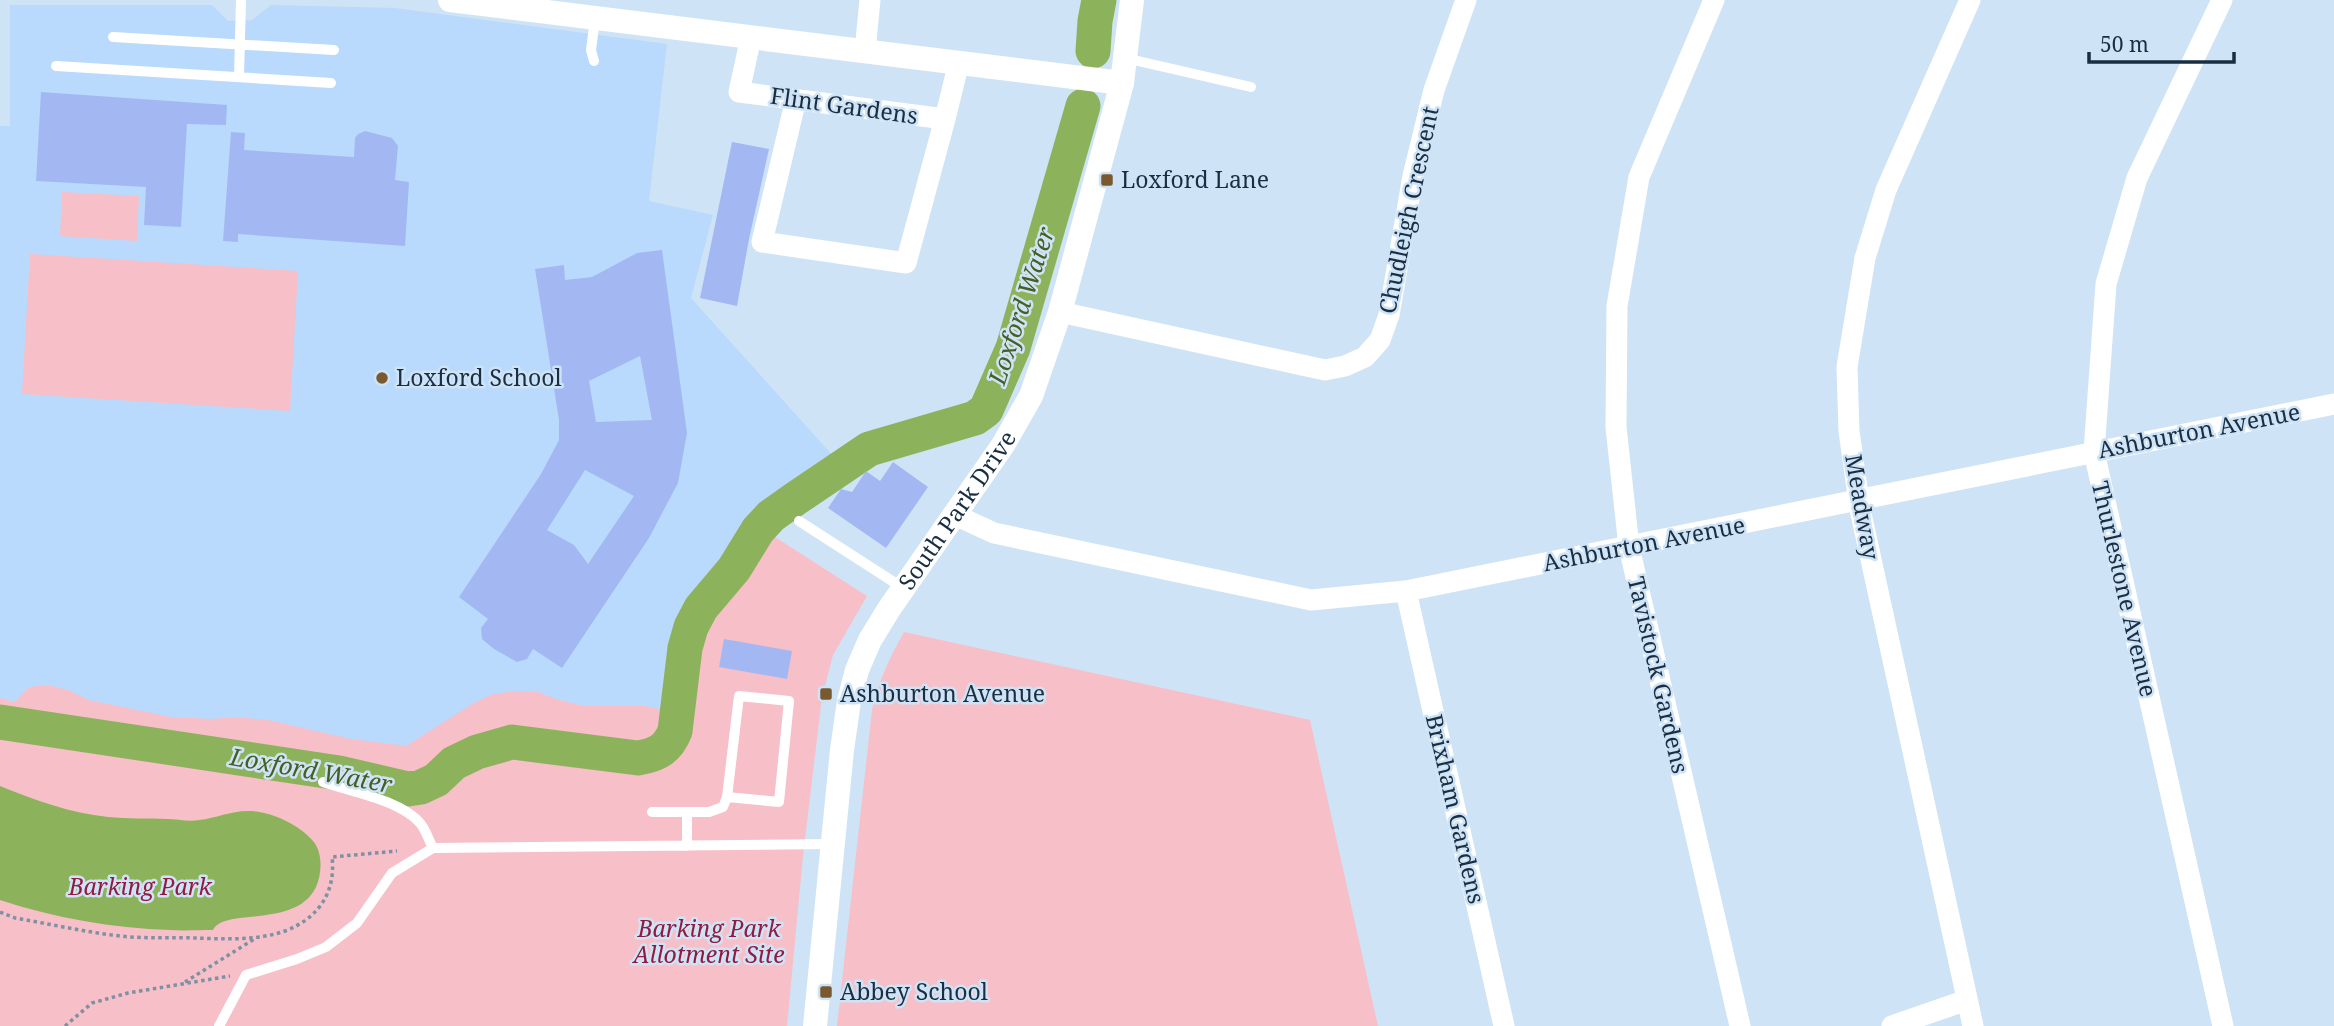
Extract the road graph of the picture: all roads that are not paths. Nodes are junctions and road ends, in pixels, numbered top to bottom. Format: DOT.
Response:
graph roads {
  1 [pos="241,0"];
  2 [pos="450,0"];
  3 [pos="870,0"];
  4 [pos="1132,0"];
  5 [pos="1466,0"];
  6 [pos="1714,0"];
  7 [pos="1969,0"];
  8 [pos="2222,0"];
  9 [pos="553,7"];
  10 [pos="595,19"];
  11 [pos="113,37"];
  12 [pos="751,37"];
  13 [pos="240,44"];
  14 [pos="334,50"];
  15 [pos="865,51"];
  16 [pos="1125,58"];
  17 [pos="594,61"];
  18 [pos="959,62"];
  19 [pos="56,66"];
  20 [pos="239,78"];
  21 [pos="331,83"];
  22 [pos="1122,83"];
  23 [pos="1251,87"];
  24 [pos="796,99"];
  25 [pos="945,120"];
  26 [pos="1060,312"];
  27 [pos="2334,404"];
  28 [pos="2094,452"];
  29 [pos="1858,500"];
  30 [pos="955,515"];
  31 [pos="799,521"];
  32 [pos="1629,547"];
  33 [pos="903,588"];
  34 [pos="1406,591"];
  35 [pos="323,782"];
  36 [pos="727,797"];
  37 [pos="652,812"];
  38 [pos="687,812"];
  39 [pos="832,844"];
  40 [pos="687,846"];
  41 [pos="433,848"];
  42 [pos="1968,1000"];
  43 [pos="219,1026"];
  44 [pos="815,1026"];
  45 [pos="1504,1026"];
  46 [pos="1740,1026"];
  47 [pos="1892,1026"];
  48 [pos="1973,1026"];
  49 [pos="2223,1026"];
  1 -- 13 [label="lane"];
  2 -- 9 [label="street"];
  3 -- 15 [label="street"];
  4 -- 16 [label="street, South Park Drive"];
  5 -- 26 [label="street, Chudleigh Crescent"];
  6 -- 32 [label="street, Tavistock Gardens"];
  7 -- 29 [label="street, Meadway"];
  8 -- 28 [label="street, Thurlestone Avenue"];
  9 -- 10 [label="street"];
  10 -- 12 [label="street"];
  10 -- 17 [label="lane"];
  11 -- 13 [label="lane"];
  12 -- 15 [label="street"];
  12 -- 24 [label="street, Flint Gardens"];
  13 -- 14 [label="lane"];
  13 -- 20 [label="lane"];
  15 -- 18 [label="street"];
  16 -- 22 [label="street, South Park Drive"];
  16 -- 23 [label="lane"];
  18 -- 22 [label="street"];
  18 -- 25 [label="street, Flint Gardens"];
  19 -- 20 [label="lane"];
  20 -- 21 [label="lane"];
  22 -- 26 [label="street, South Park Drive"];
  24 -- 25 [label="street, Flint Gardens"];
  24 -- 25 [label="street"];
  26 -- 30 [label="street, South Park Drive"];
  27 -- 28 [label="street, Ashburton Avenue"];
  28 -- 29 [label="street, Ashburton Avenue"];
  28 -- 49 [label="street, Thurlestone Avenue"];
  29 -- 32 [label="street, Ashburton Avenue"];
  29 -- 42 [label="street, Meadway"];
  30 -- 33 [label="street, South Park Drive"];
  30 -- 34 [label="street, Ashburton Avenue"];
  31 -- 33 [label="lane"];
  32 -- 34 [label="street, Ashburton Avenue"];
  32 -- 46 [label="street, Tavistock Gardens"];
  33 -- 39 [label="street, South Park Drive"];
  34 -- 45 [label="street, Brixham Gardens"];
  35 -- 41 [label="lane"];
  36 -- 36 [label="lane"];
  36 -- 38 [label="lane"];
  37 -- 38 [label="lane"];
  38 -- 40 [label="lane"];
  39 -- 40 [label="lane"];
  39 -- 44 [label="street, South Park Drive"];
  40 -- 41 [label="lane"];
  41 -- 43 [label="lane"];
  42 -- 47 [label="street"];
  42 -- 48 [label="street, Meadway"];
}
